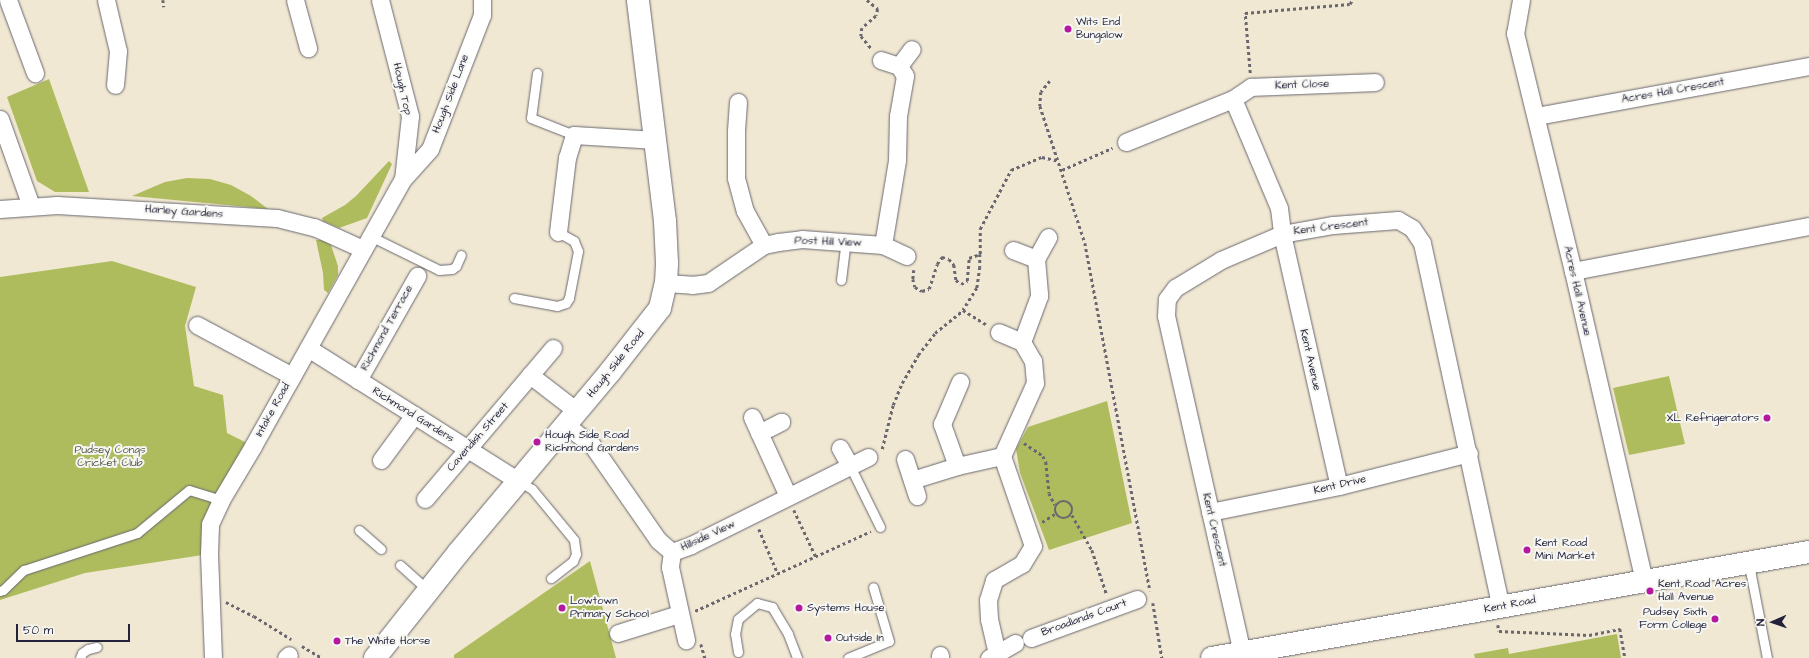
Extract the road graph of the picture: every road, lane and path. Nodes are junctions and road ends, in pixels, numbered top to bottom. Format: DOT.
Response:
graph roads {
  1 [pos="8,0"];
  2 [pos="106,0"];
  3 [pos="163,0"];
  4 [pos="295,0"];
  5 [pos="380,0"];
  6 [pos="482,0"];
  7 [pos="638,0"];
  8 [pos="867,0"];
  9 [pos="1352,0"];
  10 [pos="1521,0"];
  11 [pos="164,7"];
  12 [pos="861,36"];
  13 [pos="308,48"];
  14 [pos="912,48"];
  15 [pos="881,60"];
  16 [pos="899,66"];
  17 [pos="1809,66"];
  18 [pos="34,72"];
  19 [pos="537,73"];
  20 [pos="1050,81"];
  21 [pos="1375,82"];
  22 [pos="115,86"];
  23 [pos="1251,87"];
  24 [pos="1233,99"];
  25 [pos="738,102"];
  26 [pos="1536,116"];
  27 [pos="0,119"];
  28 [pos="574,135"];
  29 [pos="656,140"];
  30 [pos="1126,142"];
  31 [pos="1060,162"];
  32 [pos="1062,170"];
  33 [pos="403,179"];
  34 [pos="31,206"];
  35 [pos="0,209"];
  36 [pos="1809,226"];
  37 [pos="558,232"];
  38 [pos="1282,234"];
  39 [pos="1048,237"];
  40 [pos="846,242"];
  41 [pos="367,243"];
  42 [pos="764,245"];
  43 [pos="883,245"];
  44 [pos="1013,250"];
  45 [pos="980,254"];
  46 [pos="461,255"];
  47 [pos="907,256"];
  48 [pos="1036,259"];
  49 [pos="1573,270"];
  50 [pos="417,276"];
  51 [pos="841,280"];
  52 [pos="666,283"];
  53 [pos="514,298"];
  54 [pos="963,310"];
  55 [pos="197,325"];
  56 [pos="999,332"];
  57 [pos="1022,342"];
  58 [pos="308,348"];
  59 [pos="553,348"];
  60 [pos="530,375"];
  61 [pos="292,376"];
  62 [pos="358,380"];
  63 [pos="960,382"];
  64 [pos="414,415"];
  65 [pos="752,417"];
  66 [pos="572,418"];
  67 [pos="781,422"];
  68 [pos="759,433"];
  69 [pos="1011,436"];
  70 [pos="840,448"];
  71 [pos="467,449"];
  72 [pos="1469,453"];
  73 [pos="1002,456"];
  74 [pos="868,457"];
  75 [pos="905,459"];
  76 [pos="381,460"];
  77 [pos="850,466"];
  78 [pos="957,466"];
  79 [pos="518,481"];
  80 [pos="1338,486"];
  81 [pos="788,496"];
  82 [pos="425,499"];
  83 [pos="221,500"];
  84 [pos="1055,505"];
  85 [pos="1210,512"];
  86 [pos="752,514"];
  87 [pos="1072,515"];
  88 [pos="880,527"];
  89 [pos="359,530"];
  90 [pos="381,549"];
  91 [pos="672,552"];
  92 [pos="1809,552"];
  93 [pos="816,557"];
  94 [pos="1747,564"];
  95 [pos="400,565"];
  96 [pos="778,574"];
  97 [pos="551,578"];
  98 [pos="1644,582"];
  99 [pos="872,587"];
  100 [pos="0,591"];
  101 [pos="429,591"];
  102 [pos="1137,599"];
  103 [pos="212,601"];
  104 [pos="1112,608"];
  105 [pos="1499,608"];
  106 [pos="679,614"];
  107 [pos="618,633"];
  108 [pos="1031,638"];
  109 [pos="686,640"];
  110 [pos="1015,643"];
  111 [pos="97,646"];
  112 [pos="738,652"];
  113 [pos="1242,653"];
  114 [pos="994,657"];
  115 [pos="80,658"];
  116 [pos="213,658"];
  117 [pos="322,658"];
  118 [pos="375,658"];
  119 [pos="797,658"];
  120 [pos="848,658"];
  121 [pos="1162,658"];
  122 [pos="1212,658"];
  123 [pos="1625,658"];
  124 [pos="1767,658"];
  1 -- 18 [label="street"];
  2 -- 22 [label="street"];
  3 -- 11 [label="path"];
  4 -- 13 [label="street"];
  5 -- 33 [label="street, Hough Top"];
  6 -- 33 [label="street, Hough Side Lane"];
  7 -- 29 [label="main road, Hough Side Road"];
  8 -- 12 [label="path"];
  9 -- 23 [label="path"];
  10 -- 26 [label="street, Acres Hall Avenue"];
  14 -- 16 [label="street"];
  15 -- 16 [label="street"];
  16 -- 43 [label="street"];
  17 -- 26 [label="street, Acres Hall Crescent"];
  19 -- 28 [label="lane"];
  20 -- 31 [label="path"];
  21 -- 23 [label="street, Kent Close"];
  23 -- 24 [label="street"];
  24 -- 30 [label="street"];
  24 -- 38 [label="street"];
  25 -- 42 [label="street"];
  26 -- 49 [label="street, Acres Hall Avenue"];
  27 -- 34 [label="street"];
  28 -- 29 [label="street"];
  28 -- 37 [label="street"];
  29 -- 52 [label="main road, Hough Side Road"];
  30 -- 32 [label="path"];
  31 -- 32 [label="path"];
  31 -- 45 [label="path"];
  32 -- 121 [label="path"];
  33 -- 41 [label="street, Intake Road"];
  34 -- 35 [label="street, Harley Gardens"];
  34 -- 41 [label="street, Harley Gardens"];
  36 -- 49 [label="street"];
  37 -- 53 [label="lane"];
  38 -- 72 [label="street, Kent Crescent"];
  38 -- 80 [label="street, Kent Avenue"];
  38 -- 85 [label="street, Kent Crescent"];
  39 -- 48 [label="street"];
  40 -- 42 [label="street, Post Hill View"];
  40 -- 43 [label="street, Post Hill View"];
  40 -- 51 [label="lane"];
  41 -- 46 [label="lane"];
  41 -- 58 [label="street, Intake Road"];
  42 -- 52 [label="street, Post Hill View"];
  43 -- 47 [label="street, Post Hill View"];
  44 -- 48 [label="street"];
  45 -- 47 [label="path"];
  45 -- 54 [label="path"];
  48 -- 57 [label="street"];
  49 -- 98 [label="street, Acres Hall Avenue"];
  50 -- 62 [label="street, Richmond Terrace"];
  52 -- 66 [label="main road, Hough Side Road"];
  54 -- 56 [label="path"];
  54 -- 74 [label="path"];
  55 -- 61 [label="street"];
  56 -- 57 [label="street"];
  57 -- 69 [label="street"];
  58 -- 61 [label="street, Intake Road"];
  58 -- 62 [label="street, Richmond Gardens"];
  59 -- 60 [label="street, Cavendish Street"];
  60 -- 66 [label="street"];
  60 -- 71 [label="street, Cavendish Street"];
  61 -- 83 [label="street, Intake Road"];
  62 -- 64 [label="street, Richmond Gardens"];
  63 -- 78 [label="street"];
  64 -- 71 [label="street, Richmond Gardens"];
  64 -- 76 [label="street"];
  65 -- 68 [label="street"];
  66 -- 79 [label="main road, Hough Side Road"];
  66 -- 91 [label="street, Hillside View"];
  67 -- 68 [label="street"];
  68 -- 81 [label="street"];
  69 -- 73 [label="street"];
  69 -- 84 [label="path"];
  70 -- 77 [label="street"];
  71 -- 79 [label="street, Richmond Gardens"];
  71 -- 82 [label="street, Cavendish Street"];
  72 -- 80 [label="street, Kent Drive"];
  72 -- 105 [label="street, Kent Crescent"];
  73 -- 78 [label="street"];
  73 -- 114 [label="street"];
  74 -- 77 [label="street, Hillside View"];
  75 -- 78 [label="street"];
  77 -- 81 [label="street, Hillside View"];
  77 -- 88 [label="lane"];
  79 -- 97 [label="lane"];
  79 -- 101 [label="main road, Hough Side Road"];
  80 -- 85 [label="street, Kent Drive"];
  81 -- 86 [label="street, Hillside View"];
  81 -- 93 [label="path"];
  83 -- 100 [label="lane"];
  83 -- 103 [label="street, Intake Road"];
  84 -- 87 [label="path"];
  84 -- 87 [label="path"];
  85 -- 113 [label="street, Kent Crescent"];
  86 -- 91 [label="street, Hillside View"];
  86 -- 96 [label="path"];
  87 -- 104 [label="path"];
  88 -- 93 [label="path"];
  89 -- 90 [label="lane"];
  91 -- 106 [label="street"];
  92 -- 94 [label="main road, Kent Road"];
  93 -- 96 [label="path"];
  94 -- 98 [label="main road, Kent Road"];
  94 -- 124 [label="lane"];
  95 -- 101 [label="lane"];
  96 -- 106 [label="path"];
  98 -- 105 [label="main road, Kent Road"];
  99 -- 120 [label="lane"];
  101 -- 118 [label="main road, Hough Side Road"];
  102 -- 104 [label="street, Broadlands Court"];
  103 -- 116 [label="street, Intake Road"];
  103 -- 117 [label="path"];
  104 -- 108 [label="street, Broadlands Court"];
  105 -- 113 [label="main road, Kent Road"];
  105 -- 123 [label="path"];
  106 -- 107 [label="street"];
  106 -- 109 [label="street"];
  110 -- 114 [label="street"];
  111 -- 115 [label="lane"];
  112 -- 119 [label="lane"];
  113 -- 122 [label="main road, Kent Road"];
}
